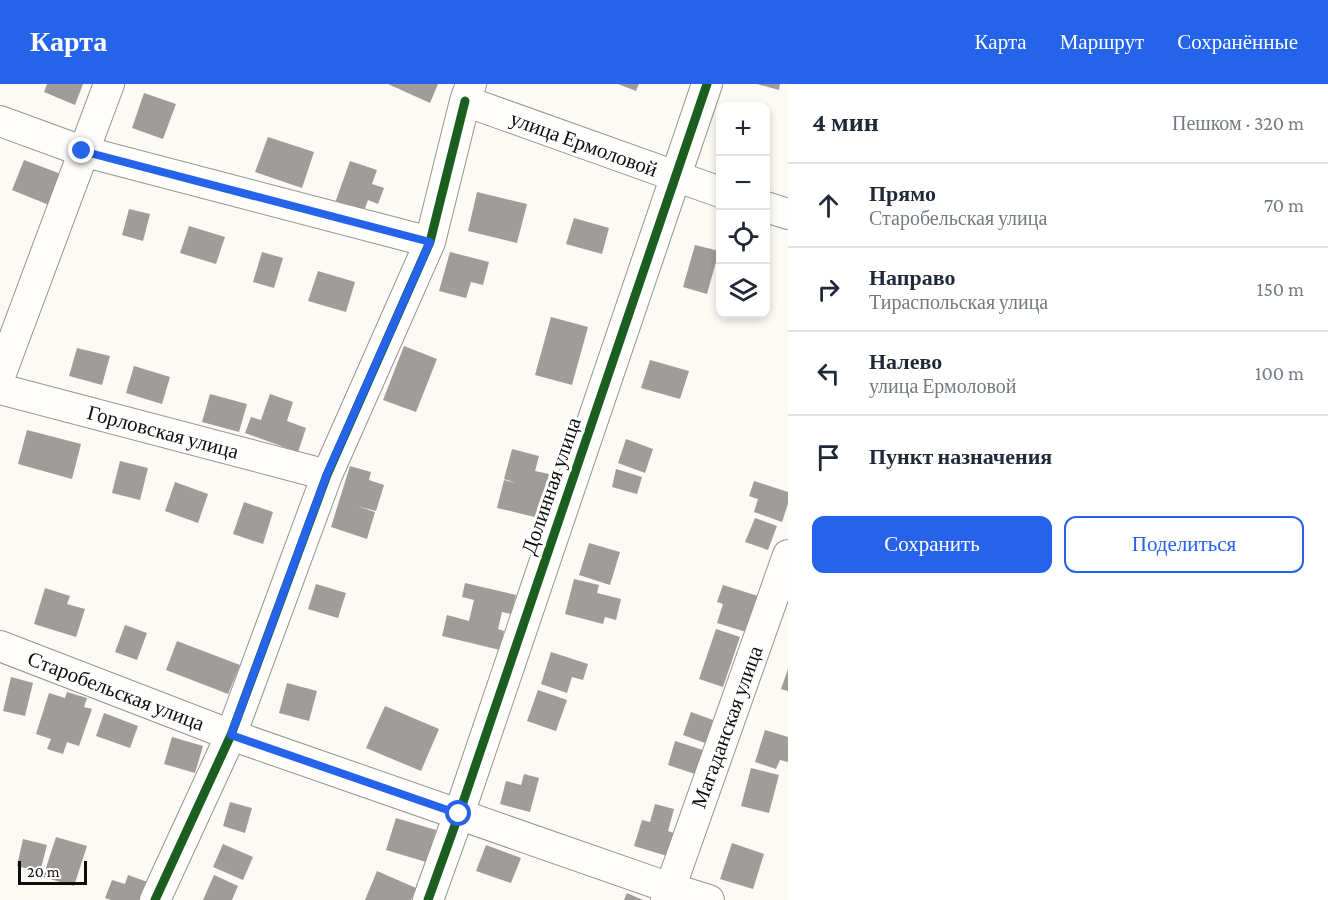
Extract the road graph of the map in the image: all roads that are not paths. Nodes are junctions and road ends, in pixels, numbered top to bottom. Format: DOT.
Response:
graph roads {
  1 [pos="109,84"];
  2 [pos="707,84"];
  3 [pos="468,93"];
  4 [pos="0,121"];
  5 [pos="82,151"];
  6 [pos="675,177"];
  7 [pos="716,191"];
  8 [pos="770,209"];
  9 [pos="788,214"];
  10 [pos="430,242"];
  11 [pos="0,376"];
  12 [pos="0,389"];
  13 [pos="327,474"];
  14 [pos="788,555"];
  15 [pos="0,646"];
  16 [pos="231,735"];
  17 [pos="459,814"];
  18 [pos="668,894"];
  19 [pos="155,900"];
  20 [pos="428,900"];
  21 [pos="709,900"];
  1 -- 5 [label="street"];
  2 -- 6 [label="street, Долинная улица"];
  3 -- 6 [label="street, улица Ермоловой"];
  3 -- 10 [label="street"];
  4 -- 5 [label="street"];
  5 -- 10 [label="street"];
  5 -- 11 [label="street"];
  6 -- 7 [label="street, улица Ермоловой"];
  6 -- 17 [label="street, Долинная улица"];
  8 -- 9 [label="street"];
  10 -- 13 [label="street"];
  12 -- 13 [label="street, Горловская улица"];
  13 -- 16 [label="street"];
  14 -- 18 [label="street, Магаданская улица"];
  15 -- 16 [label="street, Старобельская улица"];
  16 -- 17 [label="street, Старобельская улица"];
  16 -- 19 [label="street"];
  17 -- 18 [label="street, Старобельская улица"];
  17 -- 20 [label="street, Долинная улица"];
  18 -- 21 [label="street, Старобельская улица"];
}
